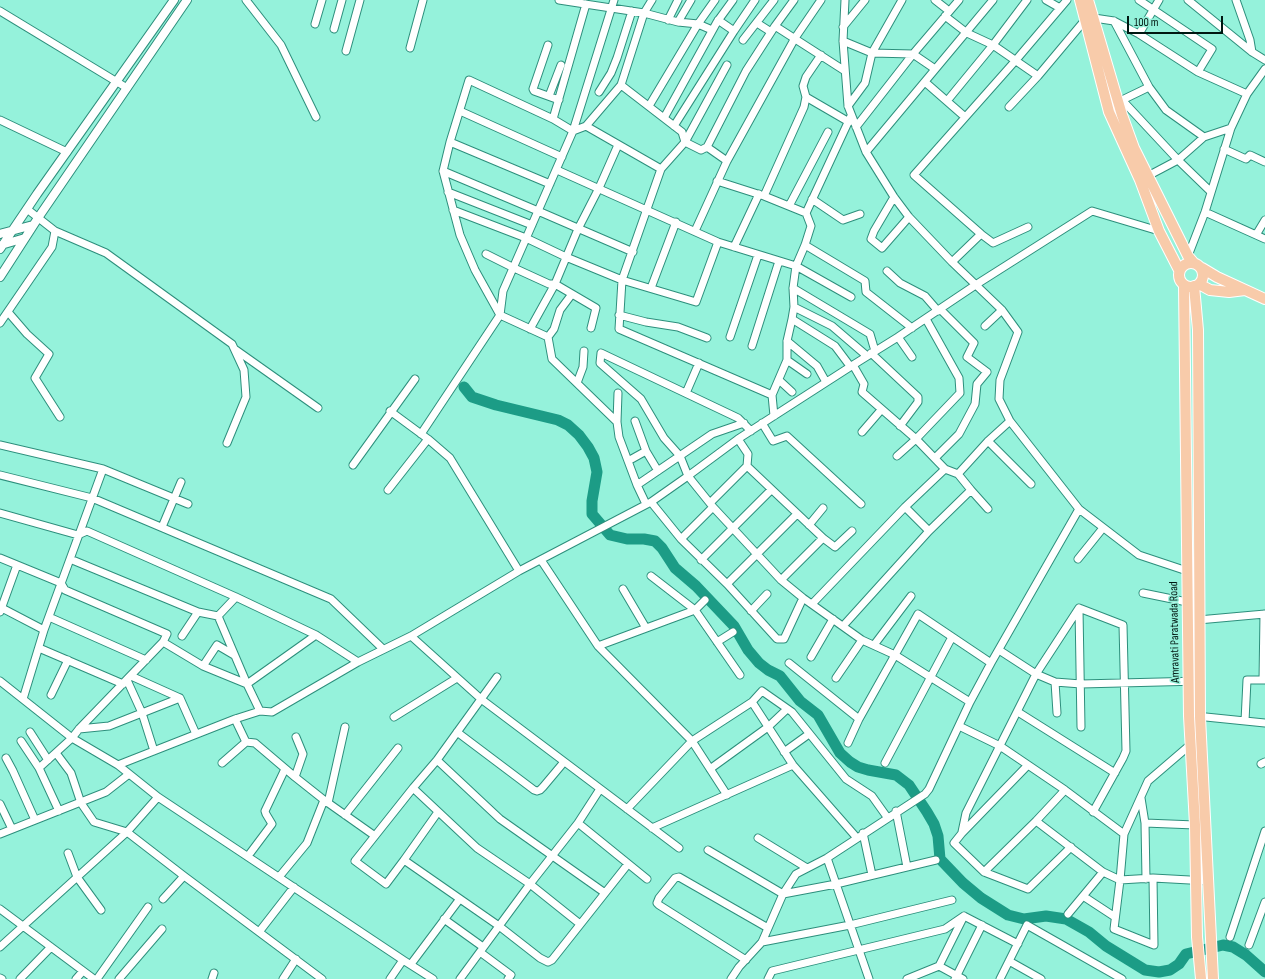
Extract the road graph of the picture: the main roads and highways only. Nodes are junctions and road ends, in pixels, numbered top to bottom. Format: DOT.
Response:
graph roads {
  1 [pos="1080,0"];
  2 [pos="1088,0"];
  3 [pos="1090,19"];
  4 [pos="1144,178"];
  5 [pos="1190,259"];
  6 [pos="1202,268"];
  7 [pos="1179,270"];
  8 [pos="1184,285"];
  9 [pos="1197,285"];
  10 [pos="1245,290"];
  11 [pos="1265,299"];
  12 [pos="1201,979"];
  13 [pos="1213,979"];
  1 -- 3 [label="main road"];
  2 -- 3 [label="main road"];
  3 -- 4 [label="main road"];
  3 -- 4 [label="main road"];
  4 -- 5 [label="main road"];
  4 -- 7 [label="main road"];
  5 -- 6 [label="main road"];
  5 -- 7 [label="main road"];
  6 -- 9 [label="main road"];
  6 -- 10 [label="main road"];
  7 -- 8 [label="main road"];
  8 -- 9 [label="main road"];
  8 -- 12 [label="main road, Amravati Paratwada Road"];
  9 -- 10 [label="main road"];
  9 -- 13 [label="main road, Amravati Paratwada Road"];
  10 -- 11 [label="main road"];
}
